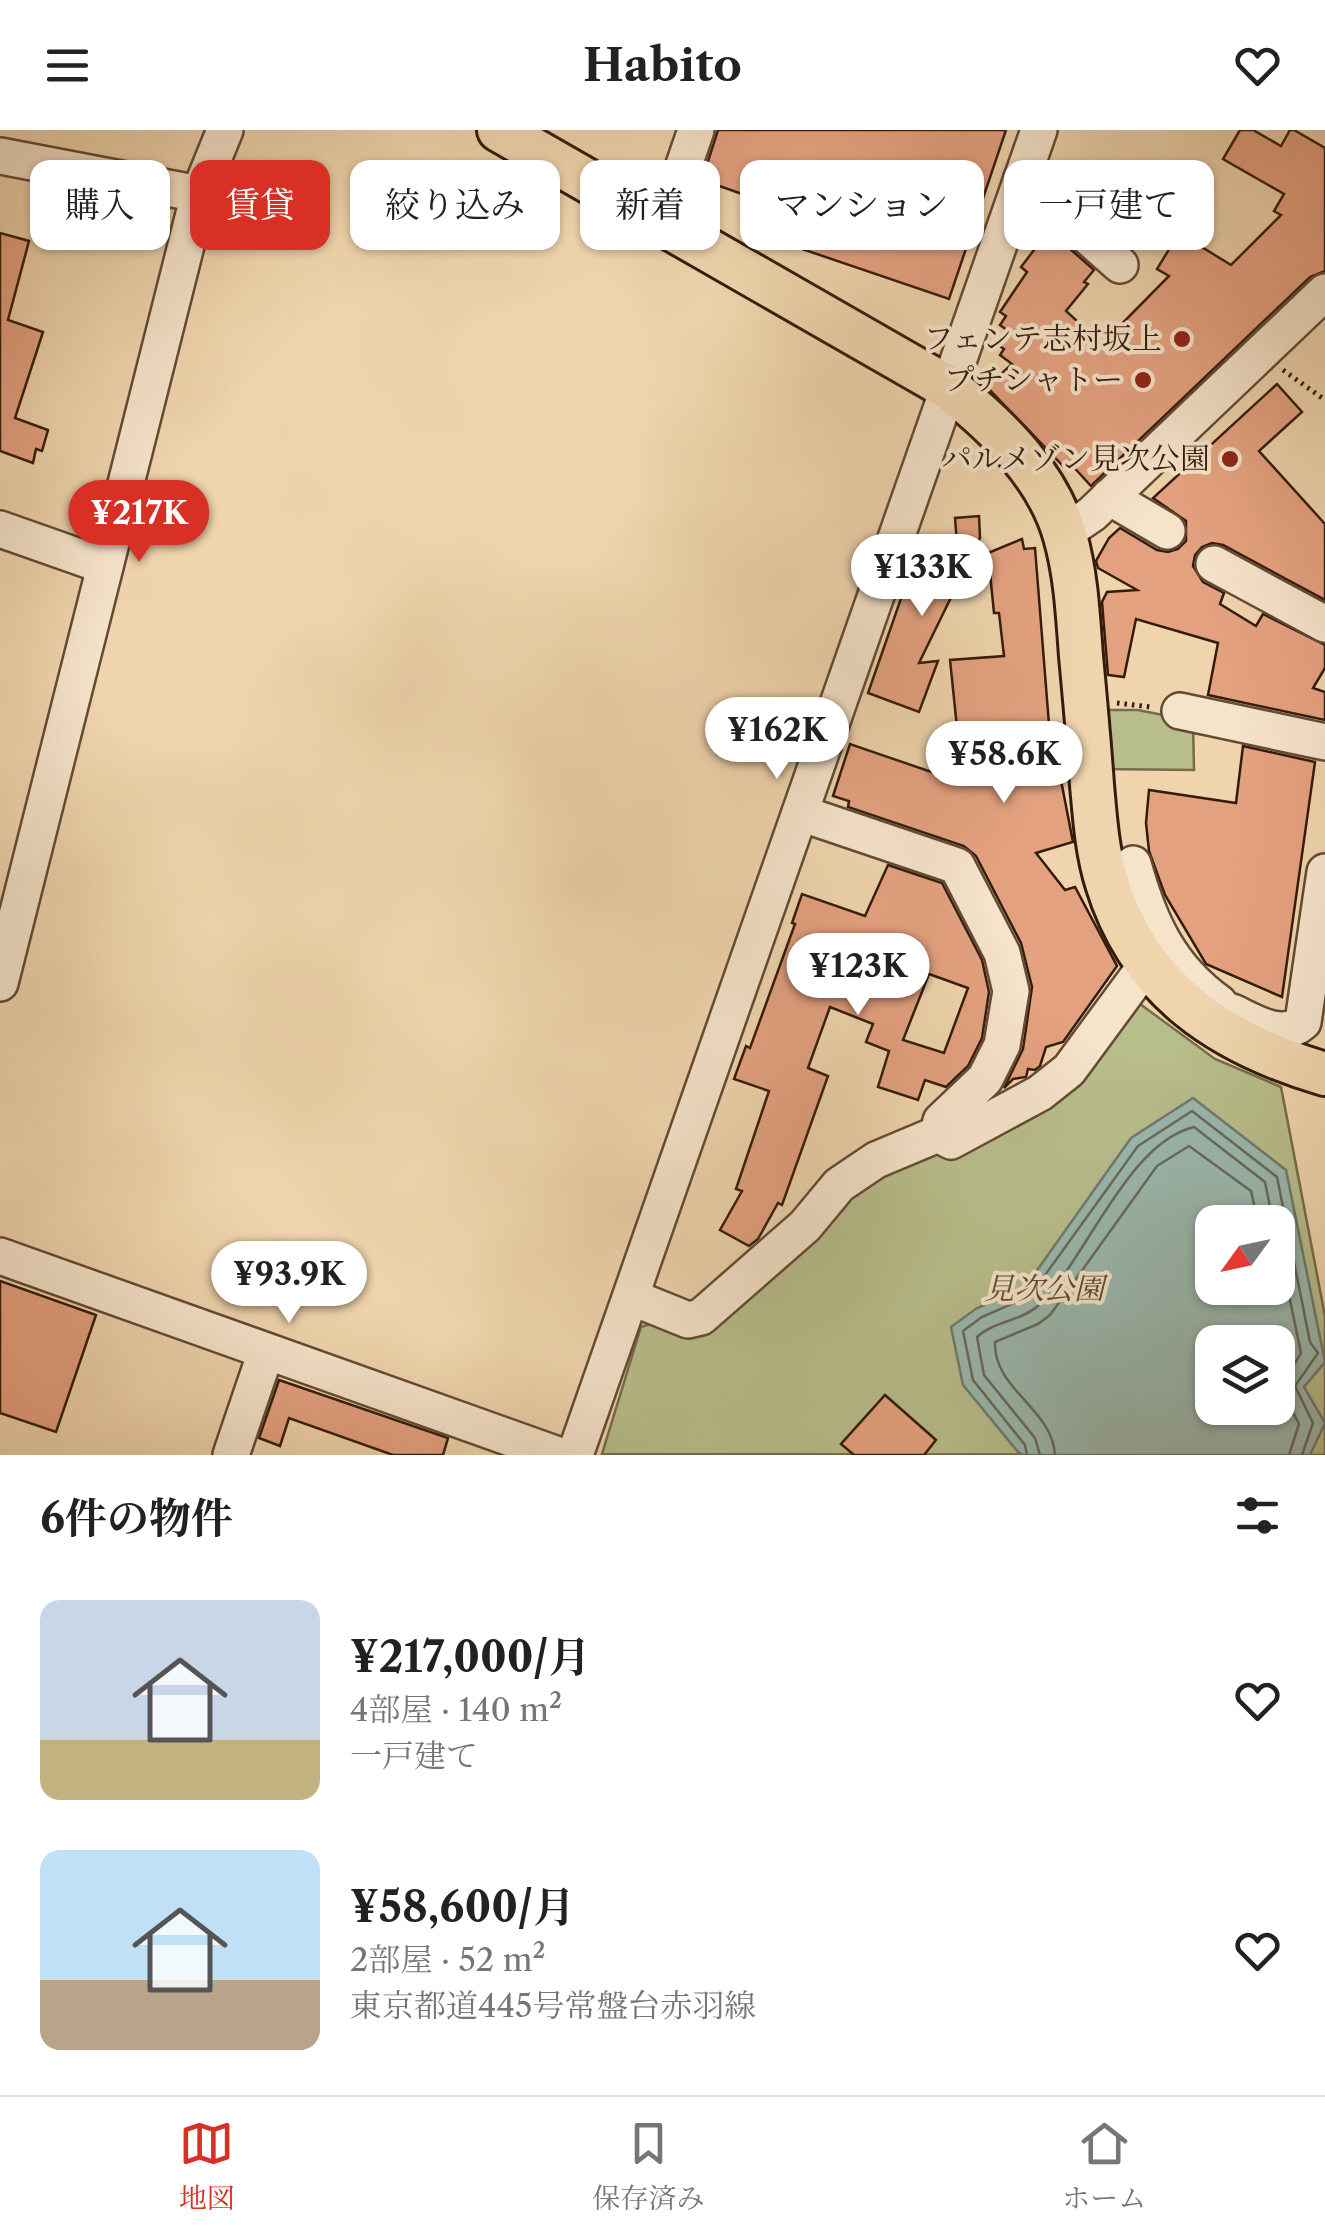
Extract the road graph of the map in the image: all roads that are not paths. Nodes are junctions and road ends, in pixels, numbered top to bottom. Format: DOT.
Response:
graph roads {
  1 [pos="225,130"];
  2 [pos="499,130"];
  3 [pos="696,130"];
  4 [pos="1039,130"];
  5 [pos="0,156"];
  6 [pos="213,160"];
  7 [pos="686,160"];
  8 [pos="1028,160"];
  9 [pos="580,175"];
  10 [pos="190,192"];
  11 [pos="190,230"];
  12 [pos="1004,230"];
  13 [pos="712,250"];
  14 [pos="1103,250"];
  15 [pos="1120,265"];
  16 [pos="1325,292"];
  17 [pos="949,388"];
  18 [pos="1109,497"];
  19 [pos="0,529"];
  20 [pos="1167,532"];
  21 [pos="1064,533"];
  22 [pos="1214,564"];
  23 [pos="105,566"];
  24 [pos="1325,624"];
  25 [pos="1180,711"];
  26 [pos="1325,742"];
  27 [pos="800,812"];
  28 [pos="1133,864"];
  29 [pos="1324,885"];
  30 [pos="1148,964"];
  31 [pos="0,982"];
  32 [pos="1228,1022"];
  33 [pos="1325,1074"];
  34 [pos="938,1134"];
  35 [pos="0,1256"];
  36 [pos="631,1297"];
  37 [pos="266,1352"];
  38 [pos="243,1452"];
  39 [pos="558,1455"];
  40 [pos="576,1455"];
  1 -- 6 [label="street"];
  2 -- 9 [label="main road"];
  3 -- 7 [label="street"];
  4 -- 8 [label="street"];
  5 -- 10 [label="street"];
  11 -- 23 [label="street"];
  12 -- 17 [label="street"];
  13 -- 17 [label="main road"];
  14 -- 15 [label="street"];
  16 -- 18 [label="street"];
  17 -- 21 [label="main road"];
  17 -- 27 [label="street"];
  18 -- 20 [label="street"];
  18 -- 21 [label="street"];
  19 -- 23 [label="street"];
  21 -- 30 [label="main road"];
  22 -- 24 [label="street"];
  23 -- 31 [label="street"];
  25 -- 26 [label="street"];
  27 -- 34 [label="street"];
  27 -- 36 [label="street"];
  28 -- 32 [label="street"];
  29 -- 32 [label="street"];
  30 -- 32 [label="main road"];
  30 -- 34 [label="street"];
  32 -- 33 [label="main road"];
  34 -- 36 [label="street"];
  35 -- 37 [label="street"];
  36 -- 40 [label="street"];
  37 -- 38 [label="street"];
  37 -- 39 [label="street"];
}
